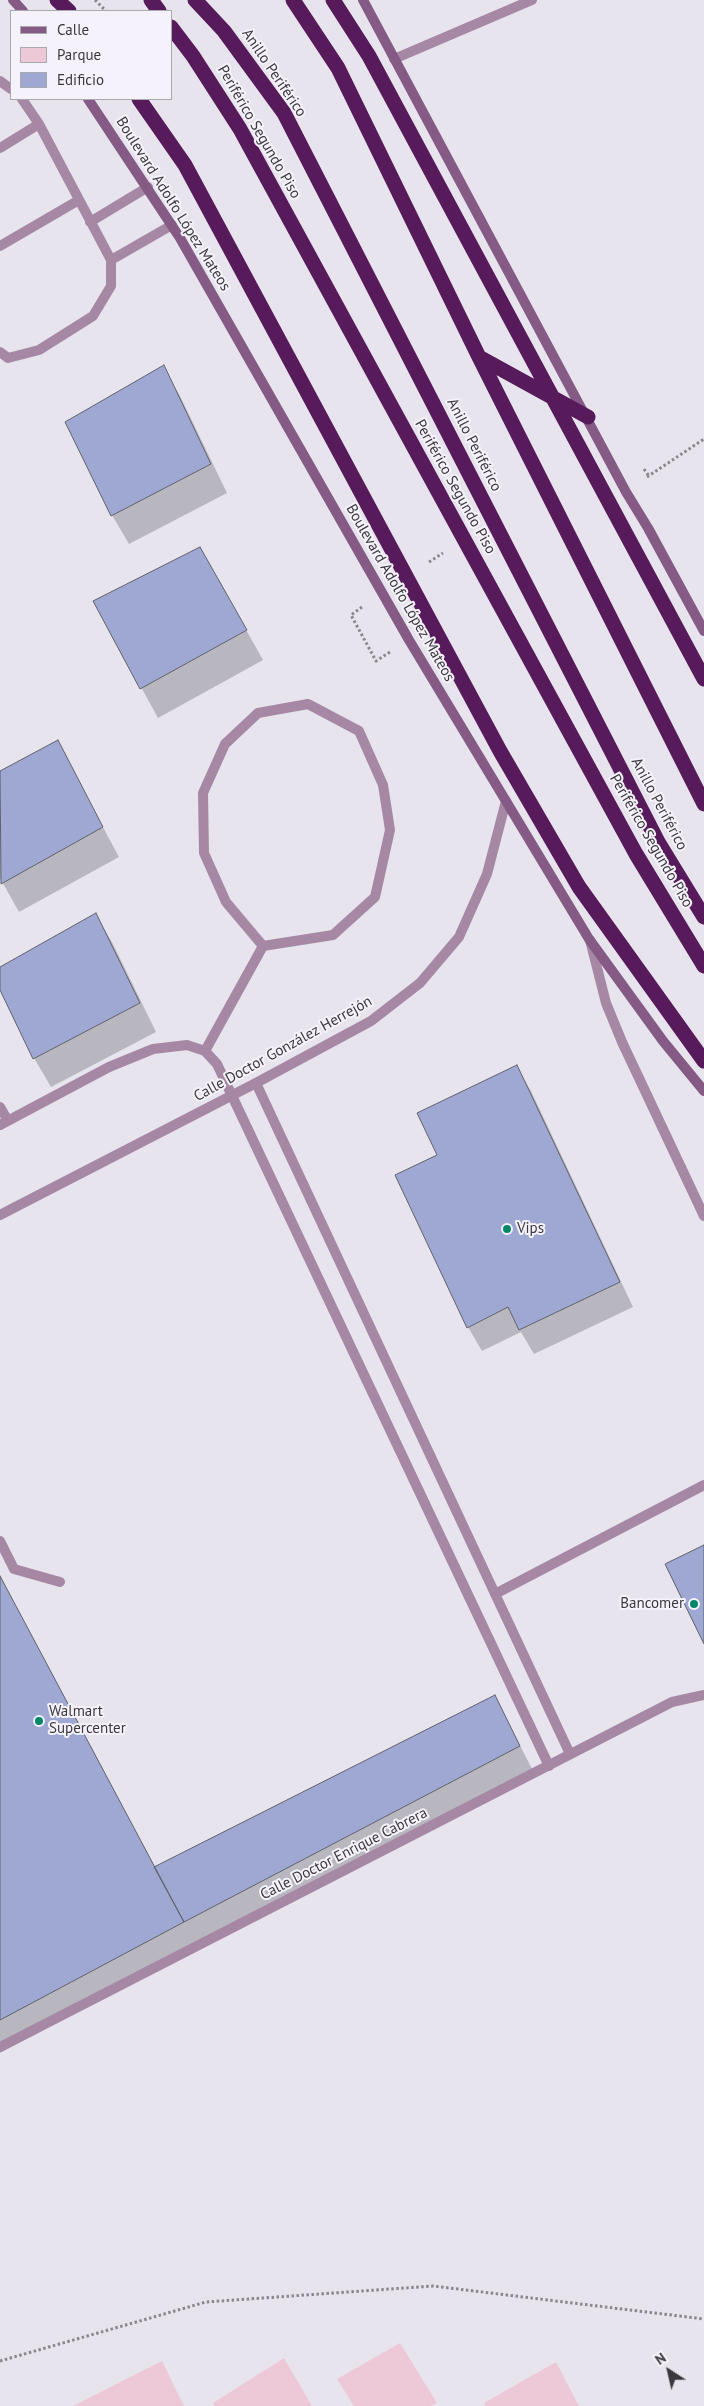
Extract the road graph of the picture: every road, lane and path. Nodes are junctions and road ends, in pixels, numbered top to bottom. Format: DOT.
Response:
graph roads {
  1 [pos="13,0"];
  2 [pos="57,0"];
  3 [pos="95,0"];
  4 [pos="195,0"];
  5 [pos="293,0"];
  6 [pos="333,0"];
  7 [pos="363,0"];
  8 [pos="532,0"];
  9 [pos="22,10"];
  10 [pos="68,10"];
  11 [pos="105,10"];
  12 [pos="172,28"];
  13 [pos="394,59"];
  14 [pos="0,81"];
  15 [pos="10,89"];
  16 [pos="23,100"];
  17 [pos="89,100"];
  18 [pos="140,100"];
  19 [pos="39,124"];
  20 [pos="0,148"];
  21 [pos="148,187"];
  22 [pos="79,200"];
  23 [pos="90,222"];
  24 [pos="172,225"];
  25 [pos="0,246"];
  26 [pos="111,260"];
  27 [pos="0,352"];
  28 [pos="479,357"];
  29 [pos="588,417"];
  30 [pos="704,439"];
  31 [pos="626,492"];
  32 [pos="351,614"];
  33 [pos="704,631"];
  34 [pos="376,661"];
  35 [pos="704,679"];
  36 [pos="506,801"];
  37 [pos="704,804"];
  38 [pos="704,917"];
  39 [pos="589,939"];
  40 [pos="263,946"];
  41 [pos="704,966"];
  42 [pos="205,1051"];
  43 [pos="704,1061"];
  44 [pos="256,1083"];
  45 [pos="704,1091"];
  46 [pos="233,1095"];
  47 [pos="0,1107"];
  48 [pos="4,1123"];
  49 [pos="0,1215"];
  50 [pos="704,1216"];
  51 [pos="704,1485"];
  52 [pos="0,1541"];
  53 [pos="60,1582"];
  54 [pos="495,1594"];
  55 [pos="704,1695"];
  56 [pos="570,1754"];
  57 [pos="549,1766"];
  58 [pos="0,2047"];
  59 [pos="704,2319"];
  60 [pos="0,2361"];
  1 -- 9 [label="main road"];
  2 -- 10 [label="highway"];
  3 -- 11 [label="path"];
  4 -- 38 [label="highway, Anillo Periférico"];
  5 -- 28 [label="highway"];
  6 -- 35 [label="highway"];
  7 -- 13 [label="main road"];
  8 -- 13 [label="street"];
  12 -- 41 [label="highway, Periférico Segundo Piso"];
  13 -- 29 [label="main road"];
  14 -- 15 [label="street"];
  16 -- 19 [label="street"];
  17 -- 21 [label="main road, Boulevard Adolfo López Mateos"];
  18 -- 43 [label="highway"];
  19 -- 20 [label="street"];
  19 -- 22 [label="street"];
  21 -- 23 [label="street"];
  21 -- 24 [label="main road, Boulevard Adolfo López Mateos"];
  22 -- 23 [label="street"];
  22 -- 25 [label="street"];
  23 -- 26 [label="street"];
  24 -- 26 [label="street"];
  24 -- 36 [label="main road, Boulevard Adolfo López Mateos"];
  26 -- 27 [label="street"];
  28 -- 29 [label="highway"];
  28 -- 37 [label="highway"];
  29 -- 31 [label="main road"];
  30 -- 31 [label="path"];
  31 -- 33 [label="main road"];
  32 -- 34 [label="path"];
  36 -- 39 [label="main road, Boulevard Adolfo López Mateos"];
  36 -- 44 [label="street, Calle Doctor González Herrejón"];
  39 -- 45 [label="main road, Boulevard Adolfo López Mateos"];
  39 -- 50 [label="street"];
  40 -- 40 [label="street"];
  40 -- 42 [label="street"];
  42 -- 46 [label="street"];
  42 -- 48 [label="street"];
  44 -- 46 [label="street, Calle Doctor González Herrejón"];
  44 -- 54 [label="street"];
  46 -- 49 [label="street, Calle Doctor González Herrejón"];
  46 -- 57 [label="street"];
  47 -- 48 [label="street"];
  51 -- 54 [label="street"];
  52 -- 53 [label="street"];
  54 -- 56 [label="street"];
  55 -- 56 [label="street, Calle Doctor Enrique Cabrera"];
  56 -- 57 [label="street, Calle Doctor Enrique Cabrera"];
  57 -- 58 [label="street, Calle Doctor Enrique Cabrera"];
  59 -- 60 [label="path"];
}
